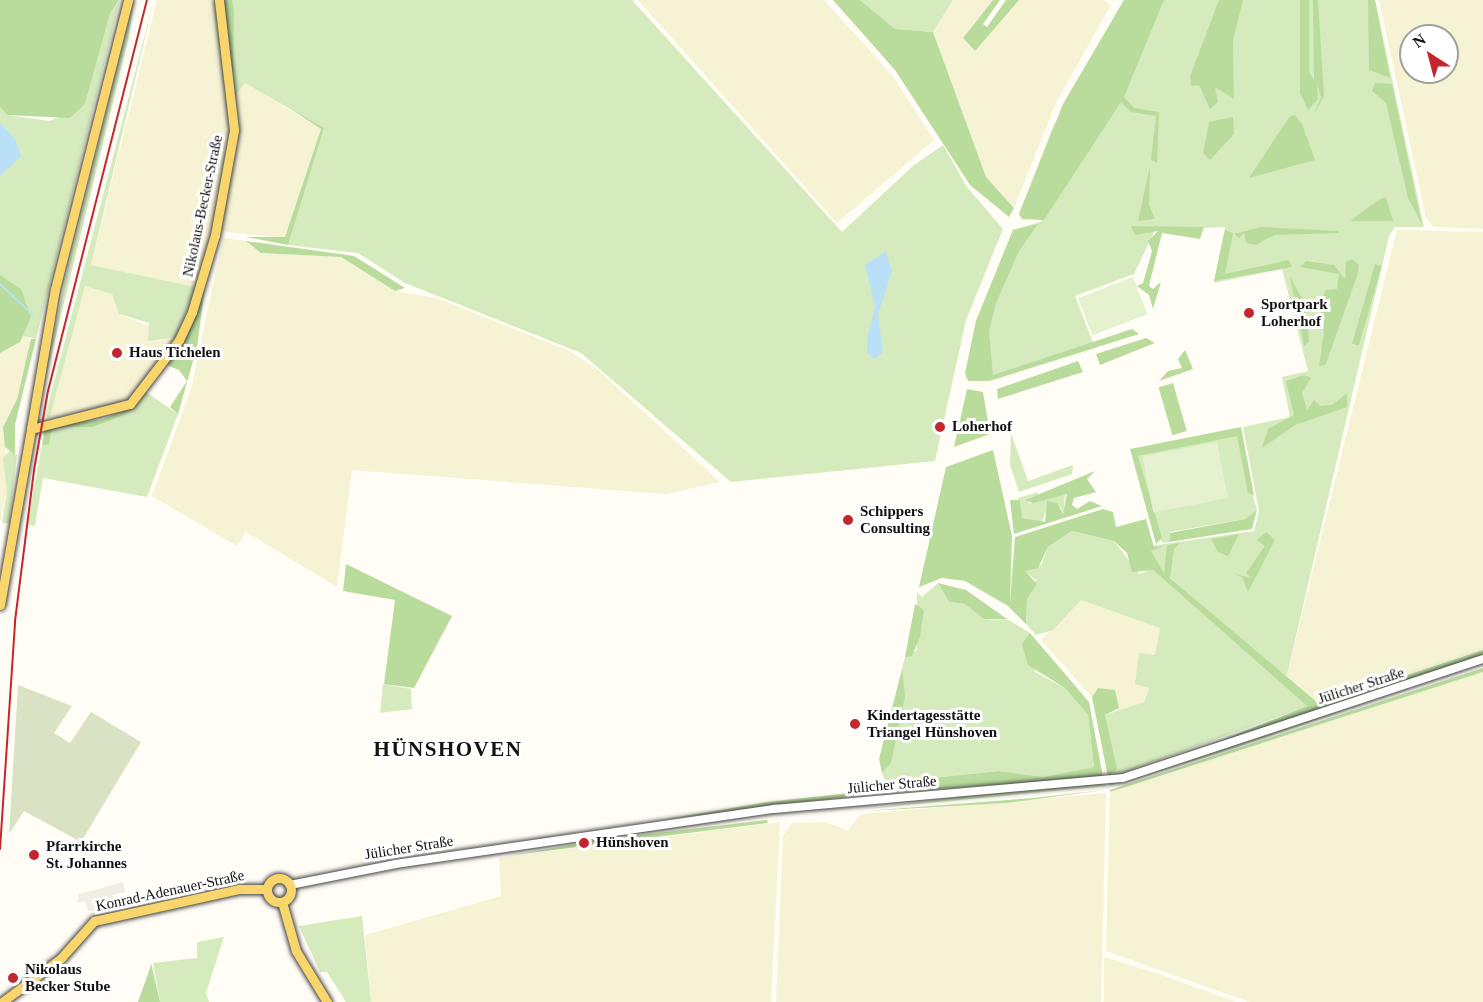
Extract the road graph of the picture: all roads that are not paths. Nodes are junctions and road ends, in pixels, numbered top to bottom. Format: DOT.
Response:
graph roads {
  1 [pos="128,0"];
  2 [pos="219,0"];
  3 [pos="31,429"];
  4 [pos="0,605"];
  5 [pos="1483,659"];
  6 [pos="290,885"];
  7 [pos="267,889"];
  8 [pos="282,902"];
  9 [pos="2,1002"];
  10 [pos="327,1002"];
  1 -- 3 [label="main road"];
  2 -- 3 [label="main road, Nikolaus-Becker-Straße"];
  3 -- 4 [label="main road"];
  5 -- 6 [label="street, Jülicher Straße"];
  6 -- 7 [label="main road"];
  6 -- 8 [label="main road"];
  7 -- 8 [label="main road"];
  7 -- 9 [label="main road, Konrad-Adenauer-Straße"];
  8 -- 10 [label="main road"];
}
